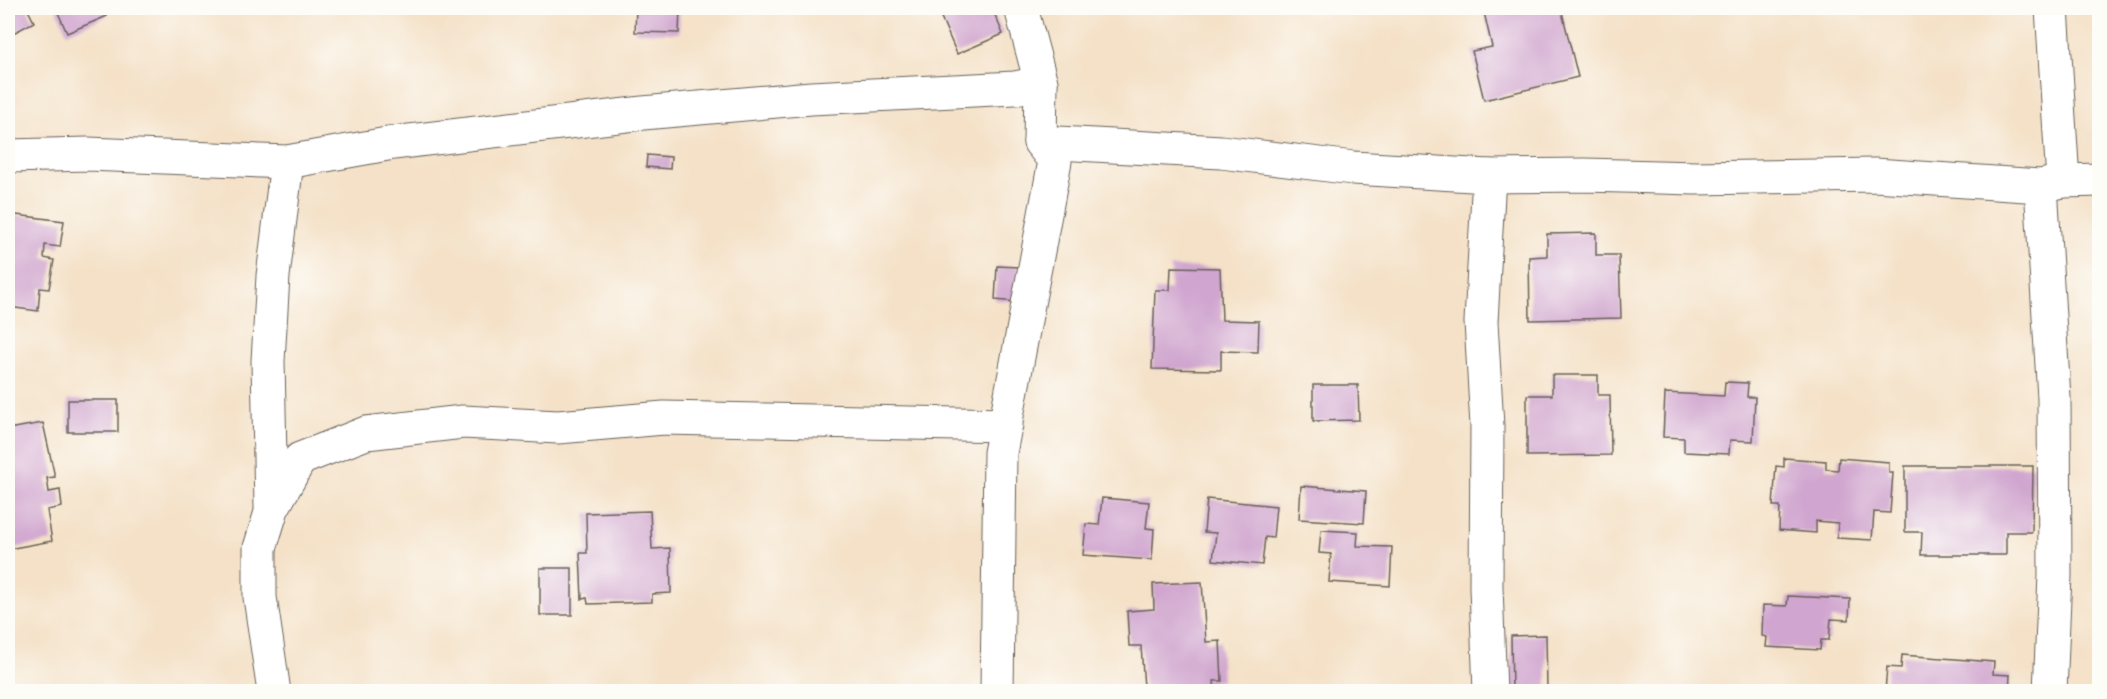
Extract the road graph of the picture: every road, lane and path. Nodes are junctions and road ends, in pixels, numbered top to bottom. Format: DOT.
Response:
graph roads {
  1 [pos="1021,8"];
  2 [pos="2052,8"];
  3 [pos="1041,83"];
  4 [pos="1040,142"];
  5 [pos="8,156"];
  6 [pos="287,162"];
  7 [pos="1489,176"];
  8 [pos="2100,180"];
  9 [pos="2052,184"];
  10 [pos="1006,424"];
  11 [pos="272,508"];
  12 [pos="274,692"];
  13 [pos="998,692"];
  14 [pos="1490,692"];
  15 [pos="2050,692"];
  1 -- 3 [label="street"];
  2 -- 9 [label="street"];
  3 -- 4 [label="street"];
  3 -- 6 [label="street"];
  4 -- 7 [label="street"];
  4 -- 10 [label="street"];
  5 -- 6 [label="street"];
  6 -- 11 [label="street"];
  7 -- 9 [label="street"];
  7 -- 14 [label="street"];
  8 -- 9 [label="street"];
  9 -- 15 [label="street"];
  10 -- 11 [label="street"];
  10 -- 13 [label="street"];
  11 -- 12 [label="street"];
}
